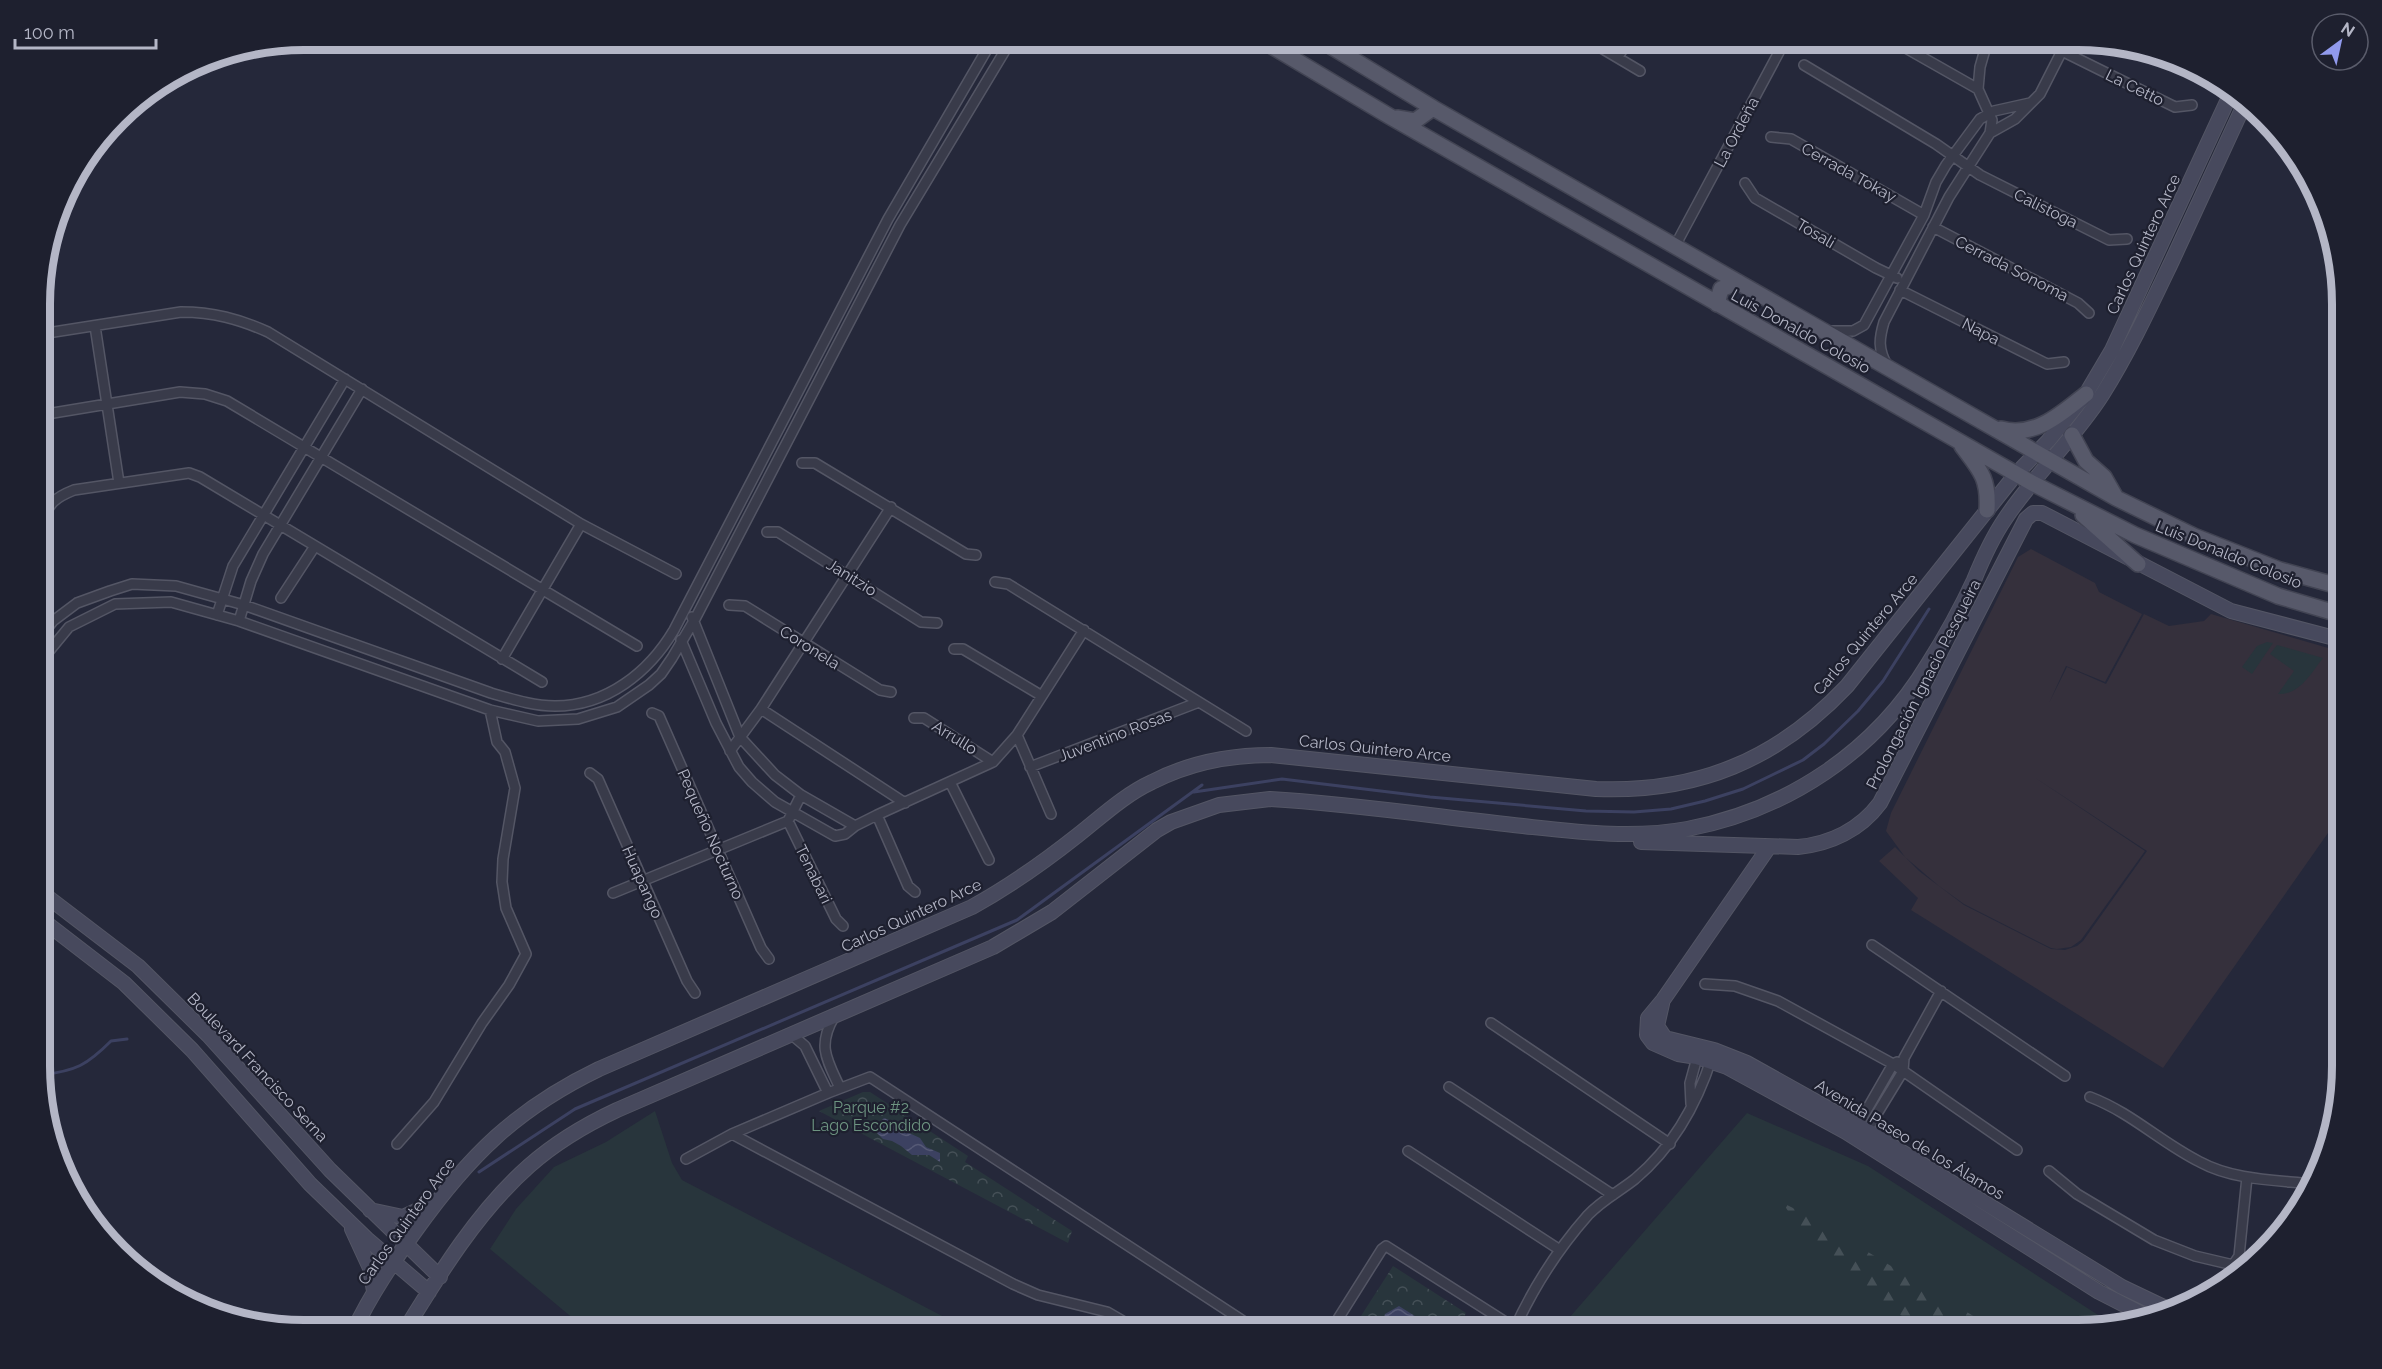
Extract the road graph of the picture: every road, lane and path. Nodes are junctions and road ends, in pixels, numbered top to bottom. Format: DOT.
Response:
graph roads {
  1 [pos="987,50"];
  2 [pos="1005,50"];
  3 [pos="1278,50"];
  4 [pos="1338,50"];
  5 [pos="1606,50"];
  6 [pos="1622,50"];
  7 [pos="1780,50"];
  8 [pos="1909,50"];
  9 [pos="1985,50"];
  10 [pos="2062,51"];
  11 [pos="1618,57"];
  12 [pos="1804,65"];
  13 [pos="1640,71"];
  14 [pos="973,73"];
  15 [pos="987,81"];
  16 [pos="1978,89"];
  17 [pos="2228,98"];
  18 [pos="2030,103"];
  19 [pos="2192,105"];
  20 [pos="1433,108"];
  21 [pos="2242,110"];
  22 [pos="1989,113"];
  23 [pos="1389,116"];
  24 [pos="1990,134"];
  25 [pos="1771,137"];
  26 [pos="1953,156"];
  27 [pos="1968,168"];
  28 [pos="1745,183"];
  29 [pos="2204,191"];
  30 [pos="1924,215"];
  31 [pos="2173,218"];
  32 [pos="888,219"];
  33 [pos="900,225"];
  34 [pos="1933,227"];
  35 [pos="2127,239"];
  36 [pos="2179,245"];
  37 [pos="1674,246"];
  38 [pos="1893,276"];
  39 [pos="1738,282"];
  40 [pos="1903,285"];
  41 [pos="1717,304"];
  42 [pos="2089,313"];
  43 [pos="95,326"];
  44 [pos="1820,330"];
  45 [pos="50,333"];
  46 [pos="2064,362"];
  47 [pos="1889,368"];
  48 [pos="345,379"];
  49 [pos="804,379"];
  50 [pos="816,385"];
  51 [pos="362,389"];
  52 [pos="2086,394"];
  53 [pos="107,404"];
  54 [pos="50,414"];
  55 [pos="1985,424"];
  56 [pos="2072,435"];
  57 [pos="1956,439"];
  58 [pos="304,448"];
  59 [pos="2036,453"];
  60 [pos="321,457"];
  61 [pos="2051,462"];
  62 [pos="802,463"];
  63 [pos="2016,474"];
  64 [pos="119,483"];
  65 [pos="2032,483"];
  66 [pos="2062,497"];
  67 [pos="2116,498"];
  68 [pos="50,505"];
  69 [pos="891,507"];
  70 [pos="1987,510"];
  71 [pos="264,515"];
  72 [pos="279,524"];
  73 [pos="581,524"];
  74 [pos="767,532"];
  75 [pos="315,546"];
  76 [pos="976,555"];
  77 [pos="2138,564"];
  78 [pos="676,574"];
  79 [pos="848,574"];
  80 [pos="1973,580"];
  81 [pos="995,582"];
  82 [pos="2332,584"];
  83 [pos="542,591"];
  84 [pos="221,597"];
  85 [pos="281,598"];
  86 [pos="244,604"];
  87 [pos="729,605"];
  88 [pos="684,609"];
  89 [pos="1977,612"];
  90 [pos="2332,612"];
  91 [pos="217,615"];
  92 [pos="695,620"];
  93 [pos="239,621"];
  94 [pos="937,623"];
  95 [pos="50,625"];
  96 [pos="674,630"];
  97 [pos="1084,630"];
  98 [pos="2332,637"];
  99 [pos="682,642"];
  100 [pos="804,642"];
  101 [pos="637,646"];
  102 [pos="954,649"];
  103 [pos="50,650"];
  104 [pos="502,658"];
  105 [pos="542,682"];
  106 [pos="891,692"];
  107 [pos="1042,696"];
  108 [pos="1200,702"];
  109 [pos="761,709"];
  110 [pos="490,710"];
  111 [pos="652,713"];
  112 [pos="914,718"];
  113 [pos="1246,731"];
  114 [pos="1017,735"];
  115 [pos="740,737"];
  116 [pos="730,751"];
  117 [pos="993,762"];
  118 [pos="1030,767"];
  119 [pos="590,773"];
  120 [pos="950,782"];
  121 [pos="801,795"];
  122 [pos="904,802"];
  123 [pos="793,811"];
  124 [pos="1051,814"];
  125 [pos="877,815"];
  126 [pos="788,821"];
  127 [pos="1713,823"];
  128 [pos="855,826"];
  129 [pos="1593,834"];
  130 [pos="1705,844"];
  131 [pos="1769,847"];
  132 [pos="717,850"];
  133 [pos="989,860"];
  134 [pos="643,881"];
  135 [pos="915,892"];
  136 [pos="613,893"];
  137 [pos="50,899"];
  138 [pos="50,926"];
  139 [pos="843,926"];
  140 [pos="1872,945"];
  141 [pos="769,959"];
  142 [pos="1705,984"];
  143 [pos="1941,991"];
  144 [pos="695,993"];
  145 [pos="1663,1000"];
  146 [pos="834,1017"];
  147 [pos="1491,1023"];
  148 [pos="792,1035"];
  149 [pos="1698,1051"];
  150 [pos="1712,1055"];
  151 [pos="1904,1058"];
  152 [pos="827,1060"];
  153 [pos="1893,1064"];
  154 [pos="816,1065"];
  155 [pos="1903,1071"];
  156 [pos="2065,1076"];
  157 [pos="1449,1087"];
  158 [pos="840,1088"];
  159 [pos="828,1093"];
  160 [pos="2090,1097"];
  161 [pos="1691,1104"];
  162 [pos="1830,1116"];
  163 [pos="1862,1127"];
  164 [pos="732,1134"];
  165 [pos="397,1144"];
  166 [pos="1670,1144"];
  167 [pos="2017,1150"];
  168 [pos="1408,1151"];
  169 [pos="1889,1151"];
  170 [pos="686,1159"];
  171 [pos="2049,1171"];
  172 [pos="2247,1177"];
  173 [pos="2303,1183"];
  174 [pos="1613,1195"];
  175 [pos="437,1200"];
  176 [pos="370,1210"];
  177 [pos="350,1224"];
  178 [pos="405,1245"];
  179 [pos="1560,1250"];
  180 [pos="2239,1256"];
  181 [pos="2241,1260"];
  182 [pos="393,1261"];
  183 [pos="2233,1265"];
  184 [pos="440,1277"];
  185 [pos="374,1291"];
  186 [pos="429,1292"];
  187 [pos="2161,1306"];
  188 [pos="2139,1312"];
  189 [pos="359,1320"];
  190 [pos="411,1320"];
  191 [pos="1121,1320"];
  192 [pos="1242,1320"];
  193 [pos="1337,1320"];
  194 [pos="1501,1320"];
  195 [pos="1519,1320"];
  1 -- 14 [label="street"];
  2 -- 15 [label="street"];
  3 -- 23 [label="main road, Luis Donaldo Colosio"];
  4 -- 20 [label="main road, Luis Donaldo Colosio"];
  5 -- 11 [label="street"];
  6 -- 11 [label="street"];
  7 -- 37 [label="street, La Ordeña"];
  8 -- 16 [label="street"];
  9 -- 16 [label="street"];
  10 -- 18 [label="street"];
  10 -- 19 [label="street, La Cetto"];
  11 -- 13 [label="street"];
  12 -- 26 [label="street, Calistoga"];
  14 -- 15 [label="street"];
  14 -- 32 [label="street"];
  15 -- 33 [label="street"];
  16 -- 22 [label="street"];
  17 -- 31 [label="main road, Carlos Quintero Arce"];
  18 -- 22 [label="street"];
  18 -- 24 [label="street"];
  20 -- 23 [label="main road"];
  20 -- 37 [label="main road, Luis Donaldo Colosio"];
  21 -- 29 [label="main road, Carlos Quintero Arce"];
  22 -- 24 [label="street"];
  22 -- 26 [label="street"];
  23 -- 41 [label="main road, Luis Donaldo Colosio"];
  24 -- 27 [label="street"];
  25 -- 30 [label="street, Cerrada Tokay"];
  26 -- 27 [label="street, Calistoga"];
  26 -- 30 [label="street"];
  27 -- 34 [label="street"];
  27 -- 35 [label="street, Calistoga"];
  28 -- 38 [label="street, Tosali"];
  29 -- 31 [label="main road"];
  29 -- 36 [label="main road, Carlos Quintero Arce"];
  30 -- 38 [label="street"];
  31 -- 36 [label="main road"];
  31 -- 52 [label="main road, Carlos Quintero Arce"];
  32 -- 33 [label="street"];
  32 -- 49 [label="street"];
  33 -- 50 [label="street"];
  34 -- 40 [label="street"];
  34 -- 42 [label="street, Cerrada Sonoma"];
  36 -- 56 [label="main road, Carlos Quintero Arce"];
  37 -- 39 [label="main road, Luis Donaldo Colosio"];
  38 -- 40 [label="street, Tosali"];
  38 -- 44 [label="street"];
  39 -- 41 [label="main road"];
  39 -- 44 [label="main road, Luis Donaldo Colosio"];
  40 -- 46 [label="street, Napa"];
  40 -- 47 [label="street"];
  41 -- 57 [label="main road, Luis Donaldo Colosio"];
  43 -- 45 [label="street"];
  43 -- 48 [label="street"];
  43 -- 53 [label="street"];
  44 -- 47 [label="main road, Luis Donaldo Colosio"];
  47 -- 55 [label="main road, Luis Donaldo Colosio"];
  48 -- 51 [label="street"];
  48 -- 58 [label="street"];
  49 -- 50 [label="street"];
  49 -- 88 [label="street"];
  50 -- 92 [label="street"];
  51 -- 60 [label="street"];
  51 -- 73 [label="street"];
  52 -- 55 [label="main road"];
  52 -- 59 [label="main road, Carlos Quintero Arce"];
  53 -- 54 [label="street"];
  53 -- 58 [label="street"];
  53 -- 64 [label="street"];
  55 -- 59 [label="main road, Luis Donaldo Colosio"];
  56 -- 61 [label="main road, Carlos Quintero Arce"];
  56 -- 67 [label="main road"];
  57 -- 63 [label="main road, Luis Donaldo Colosio"];
  57 -- 70 [label="main road"];
  58 -- 60 [label="street"];
  58 -- 71 [label="street"];
  59 -- 61 [label="main road, Luis Donaldo Colosio"];
  59 -- 63 [label="main road, Carlos Quintero Arce"];
  60 -- 72 [label="street"];
  60 -- 83 [label="street"];
  61 -- 65 [label="main road, Carlos Quintero Arce"];
  61 -- 67 [label="main road, Luis Donaldo Colosio"];
  62 -- 69 [label="street"];
  63 -- 65 [label="main road, Luis Donaldo Colosio"];
  63 -- 70 [label="main road, Carlos Quintero Arce"];
  64 -- 68 [label="street"];
  64 -- 71 [label="street"];
  65 -- 66 [label="main road, Luis Donaldo Colosio"];
  65 -- 80 [label="main road, Carlos Quintero Arce"];
  66 -- 77 [label="main road"];
  66 -- 90 [label="main road, Luis Donaldo Colosio"];
  67 -- 82 [label="main road, Luis Donaldo Colosio"];
  69 -- 76 [label="street"];
  69 -- 79 [label="street"];
  70 -- 175 [label="main road, Carlos Quintero Arce"];
  71 -- 72 [label="street"];
  71 -- 84 [label="street"];
  72 -- 75 [label="street"];
  72 -- 86 [label="street"];
  73 -- 78 [label="street"];
  73 -- 83 [label="street"];
  74 -- 79 [label="street, Janitzio"];
  75 -- 85 [label="street"];
  75 -- 104 [label="street"];
  77 -- 89 [label="main road, Prolongación Ignacio Pesqueira"];
  77 -- 98 [label="main road"];
  79 -- 94 [label="street, Janitzio"];
  79 -- 100 [label="street"];
  80 -- 89 [label="main road"];
  80 -- 127 [label="main road, Carlos Quintero Arce"];
  81 -- 97 [label="street"];
  83 -- 101 [label="street"];
  83 -- 104 [label="street"];
  84 -- 86 [label="street"];
  84 -- 91 [label="street"];
  84 -- 95 [label="street"];
  86 -- 93 [label="street"];
  86 -- 96 [label="street"];
  87 -- 100 [label="street, Coronela"];
  88 -- 92 [label="street"];
  88 -- 96 [label="street"];
  89 -- 131 [label="main road, Prolongación Ignacio Pesqueira"];
  91 -- 93 [label="street"];
  91 -- 103 [label="street"];
  92 -- 99 [label="street"];
  92 -- 115 [label="street"];
  93 -- 110 [label="street"];
  96 -- 99 [label="street"];
  97 -- 107 [label="street"];
  97 -- 108 [label="street"];
  99 -- 110 [label="street"];
  99 -- 116 [label="street"];
  100 -- 106 [label="street, Coronela"];
  100 -- 109 [label="street"];
  102 -- 107 [label="street"];
  104 -- 105 [label="street"];
  107 -- 114 [label="street"];
  108 -- 113 [label="street"];
  108 -- 118 [label="street, Juventino Rosas"];
  109 -- 115 [label="street"];
  109 -- 122 [label="street"];
  110 -- 165 [label="street"];
  111 -- 132 [label="street, Pequeño Nocturno"];
  112 -- 117 [label="street, Arrullo"];
  114 -- 117 [label="street"];
  114 -- 118 [label="street"];
  115 -- 116 [label="street"];
  115 -- 121 [label="street"];
  116 -- 123 [label="street"];
  117 -- 120 [label="street"];
  118 -- 124 [label="street"];
  119 -- 134 [label="street, Huapango"];
  120 -- 122 [label="street"];
  120 -- 133 [label="street"];
  121 -- 123 [label="street"];
  121 -- 128 [label="street"];
  122 -- 125 [label="street"];
  123 -- 126 [label="street"];
  123 -- 128 [label="street"];
  125 -- 128 [label="street"];
  125 -- 135 [label="street"];
  126 -- 132 [label="street"];
  126 -- 139 [label="street, Tenabari"];
  127 -- 129 [label="main road, Carlos Quintero Arce"];
  127 -- 130 [label="main road"];
  129 -- 130 [label="main road, Prolongación Ignacio Pesqueira"];
  129 -- 146 [label="main road, Carlos Quintero Arce"];
  130 -- 131 [label="main road, Prolongación Ignacio Pesqueira"];
  131 -- 145 [label="main road"];
  132 -- 134 [label="street"];
  132 -- 141 [label="street, Pequeño Nocturno"];
  134 -- 136 [label="street"];
  134 -- 144 [label="street, Huapango"];
  137 -- 176 [label="main road, Boulevard Francisco Serna"];
  138 -- 177 [label="main road"];
  140 -- 143 [label="street"];
  142 -- 153 [label="street"];
  143 -- 151 [label="street"];
  143 -- 156 [label="street"];
  145 -- 149 [label="main road, Avenida Paseo de los Álamos"];
  145 -- 149 [label="main road, Avenida Paseo de los Álamos"];
  146 -- 148 [label="main road, Carlos Quintero Arce"];
  146 -- 152 [label="street"];
  147 -- 166 [label="street"];
  148 -- 154 [label="street"];
  148 -- 184 [label="main road, Carlos Quintero Arce"];
  149 -- 150 [label="main road, Avenida Paseo de los Álamos"];
  149 -- 161 [label="street"];
  150 -- 161 [label="street"];
  150 -- 162 [label="main road, Avenida Paseo de los Álamos"];
  151 -- 153 [label="street"];
  151 -- 155 [label="street"];
  152 -- 154 [label="street"];
  152 -- 158 [label="street"];
  153 -- 155 [label="street"];
  153 -- 163 [label="street"];
  154 -- 159 [label="street"];
  155 -- 163 [label="street"];
  155 -- 167 [label="street"];
  157 -- 174 [label="street"];
  158 -- 159 [label="street"];
  158 -- 192 [label="street"];
  159 -- 164 [label="street"];
  160 -- 172 [label="street"];
  161 -- 166 [label="street"];
  162 -- 163 [label="main road, Avenida Paseo de los Álamos"];
  162 -- 169 [label="main road, Avenida Paseo de los Álamos"];
  163 -- 169 [label="main road, Avenida Paseo de los Álamos"];
  164 -- 170 [label="street"];
  164 -- 191 [label="street"];
  166 -- 174 [label="street"];
  168 -- 179 [label="street"];
  169 -- 187 [label="main road, Avenida Paseo de los Álamos"];
  169 -- 188 [label="main road, Avenida Paseo de los Álamos"];
  171 -- 183 [label="street"];
  172 -- 173 [label="street"];
  172 -- 180 [label="street"];
  174 -- 179 [label="street"];
  175 -- 176 [label="main road"];
  175 -- 178 [label="main road, Carlos Quintero Arce"];
  176 -- 178 [label="main road, Boulevard Francisco Serna"];
  177 -- 182 [label="main road"];
  177 -- 185 [label="main road"];
  178 -- 182 [label="main road, Carlos Quintero Arce"];
  178 -- 184 [label="main road, Boulevard Francisco Serna"];
  179 -- 195 [label="street"];
  180 -- 181 [label="street"];
  180 -- 183 [label="street"];
  182 -- 185 [label="main road, Carlos Quintero Arce"];
  182 -- 186 [label="main road"];
  184 -- 186 [label="main road, Carlos Quintero Arce"];
  185 -- 189 [label="main road, Carlos Quintero Arce"];
  186 -- 190 [label="main road, Carlos Quintero Arce"];
  193 -- 194 [label="street"];
}
